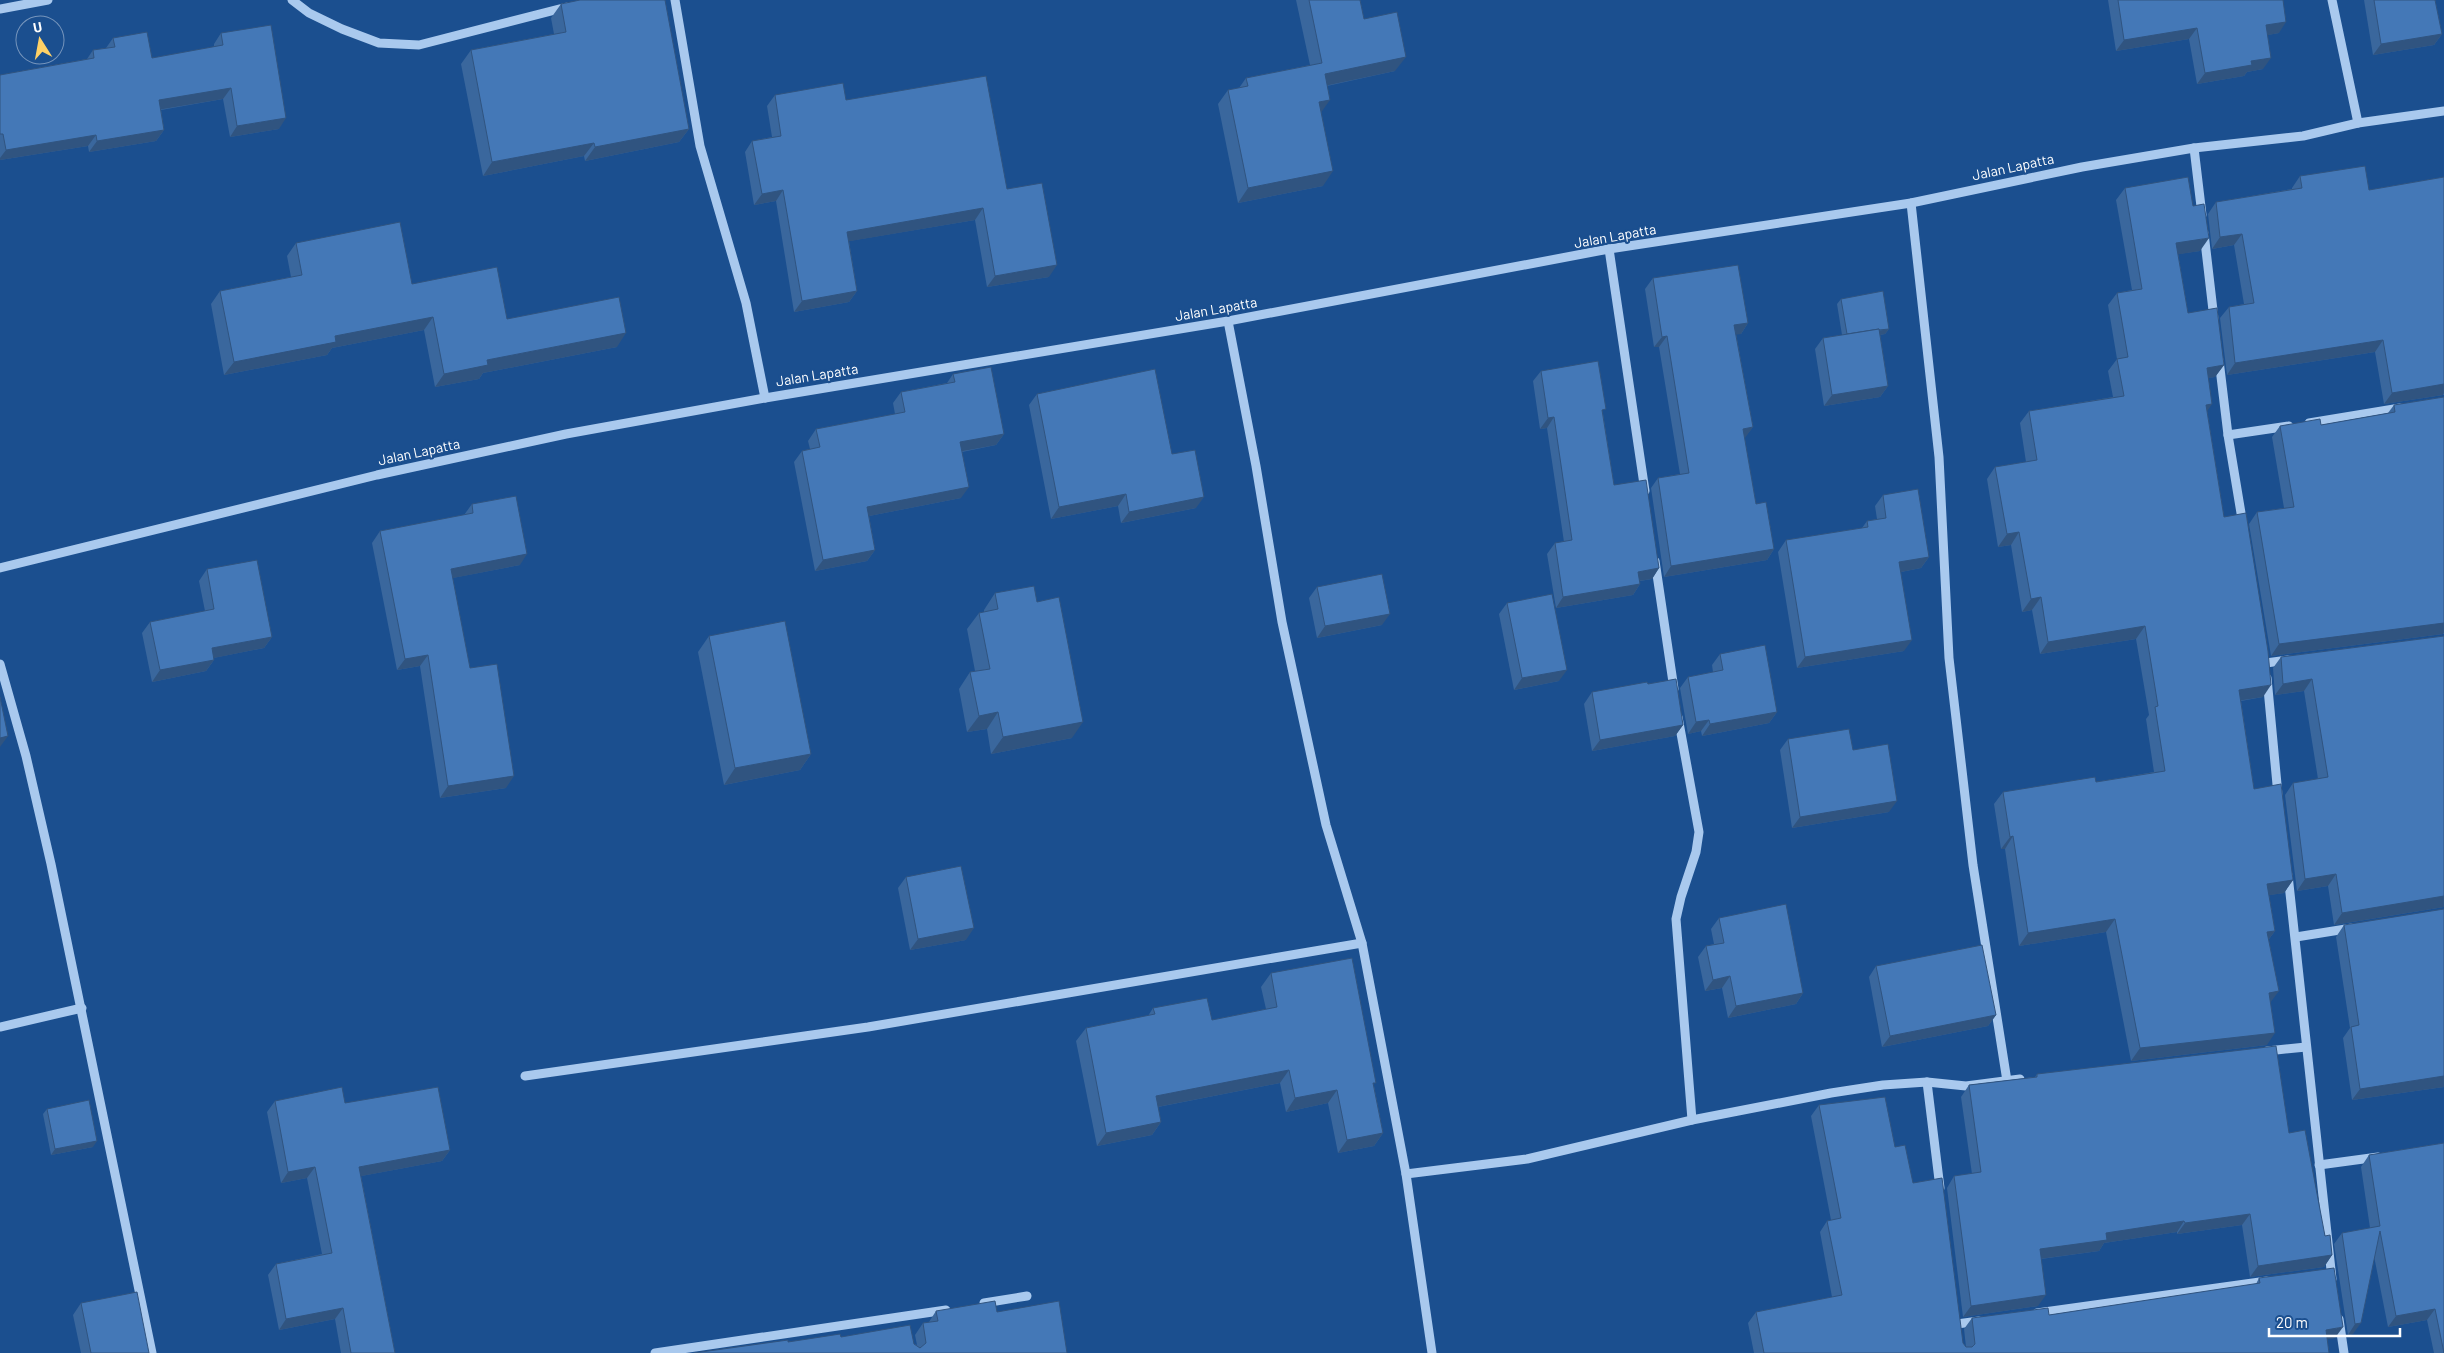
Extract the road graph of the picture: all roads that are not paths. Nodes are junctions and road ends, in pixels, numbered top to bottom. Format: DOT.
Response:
graph roads {
  1 [pos="48,0"];
  2 [pos="292,0"];
  3 [pos="675,0"];
  4 [pos="2332,0"];
  5 [pos="577,5"];
  6 [pos="0,9"];
  7 [pos="2444,111"];
  8 [pos="2358,123"];
  9 [pos="2194,148"];
  10 [pos="1911,203"];
  11 [pos="1609,249"];
  12 [pos="1228,321"];
  13 [pos="2215,326"];
  14 [pos="2217,346"];
  15 [pos="766,398"];
  16 [pos="2411,406"];
  17 [pos="2228,435"];
  18 [pos="1646,503"];
  19 [pos="2244,530"];
  20 [pos="1654,551"];
  21 [pos="0,568"];
  22 [pos="2296,659"];
  23 [pos="0,664"];
  24 [pos="1675,697"];
  25 [pos="1677,707"];
  26 [pos="2280,804"];
  27 [pos="2286,861"];
  28 [pos="2365,926"];
  29 [pos="2296,937"];
  30 [pos="1362,943"];
  31 [pos="82,1008"];
  32 [pos="0,1027"];
  33 [pos="2306,1047"];
  34 [pos="2258,1052"];
  35 [pos="526,1076"];
  36 [pos="2026,1078"];
  37 [pos="2007,1080"];
  38 [pos="1927,1082"];
  39 [pos="1692,1120"];
  40 [pos="2386,1156"];
  41 [pos="2319,1165"];
  42 [pos="1406,1174"];
  43 [pos="1942,1198"];
  44 [pos="2331,1272"];
  45 [pos="2322,1274"];
  46 [pos="2272,1281"];
  47 [pos="2334,1290"];
  48 [pos="1027,1296"];
  49 [pos="971,1306"];
  50 [pos="2337,1308"];
  51 [pos="952,1309"];
  52 [pos="1956,1315"];
  53 [pos="2026,1315"];
  54 [pos="1987,1320"];
  55 [pos="152,1353"];
  56 [pos="655,1353"];
  57 [pos="1432,1353"];
  58 [pos="2344,1353"];
  1 -- 6 [label="street"];
  2 -- 5 [label="street"];
  3 -- 15 [label="street"];
  4 -- 8 [label="street"];
  7 -- 8 [label="street, Jalan Lapatta"];
  8 -- 9 [label="street, Jalan Lapatta"];
  9 -- 10 [label="street, Jalan Lapatta"];
  9 -- 13 [label="street"];
  10 -- 11 [label="street, Jalan Lapatta"];
  10 -- 37 [label="street"];
  11 -- 12 [label="street, Jalan Lapatta"];
  11 -- 18 [label="street"];
  12 -- 15 [label="street, Jalan Lapatta"];
  12 -- 30 [label="street"];
  14 -- 17 [label="street"];
  15 -- 21 [label="street, Jalan Lapatta"];
  16 -- 17 [label="street"];
  17 -- 19 [label="street"];
  20 -- 24 [label="street"];
  22 -- 26 [label="street"];
  23 -- 31 [label="street"];
  25 -- 39 [label="street"];
  27 -- 29 [label="street"];
  28 -- 29 [label="street"];
  29 -- 33 [label="street"];
  30 -- 35 [label="street"];
  30 -- 42 [label="street"];
  31 -- 32 [label="street"];
  31 -- 55 [label="street"];
  33 -- 34 [label="street"];
  33 -- 41 [label="street"];
  36 -- 37 [label="street"];
  37 -- 38 [label="street"];
  38 -- 39 [label="street"];
  38 -- 43 [label="street"];
  39 -- 42 [label="street"];
  40 -- 41 [label="street"];
  41 -- 44 [label="street"];
  42 -- 57 [label="street"];
  44 -- 45 [label="street"];
  44 -- 47 [label="street"];
  46 -- 53 [label="street"];
  48 -- 49 [label="street"];
  50 -- 58 [label="street"];
  51 -- 56 [label="street"];
  52 -- 54 [label="street"];
}
